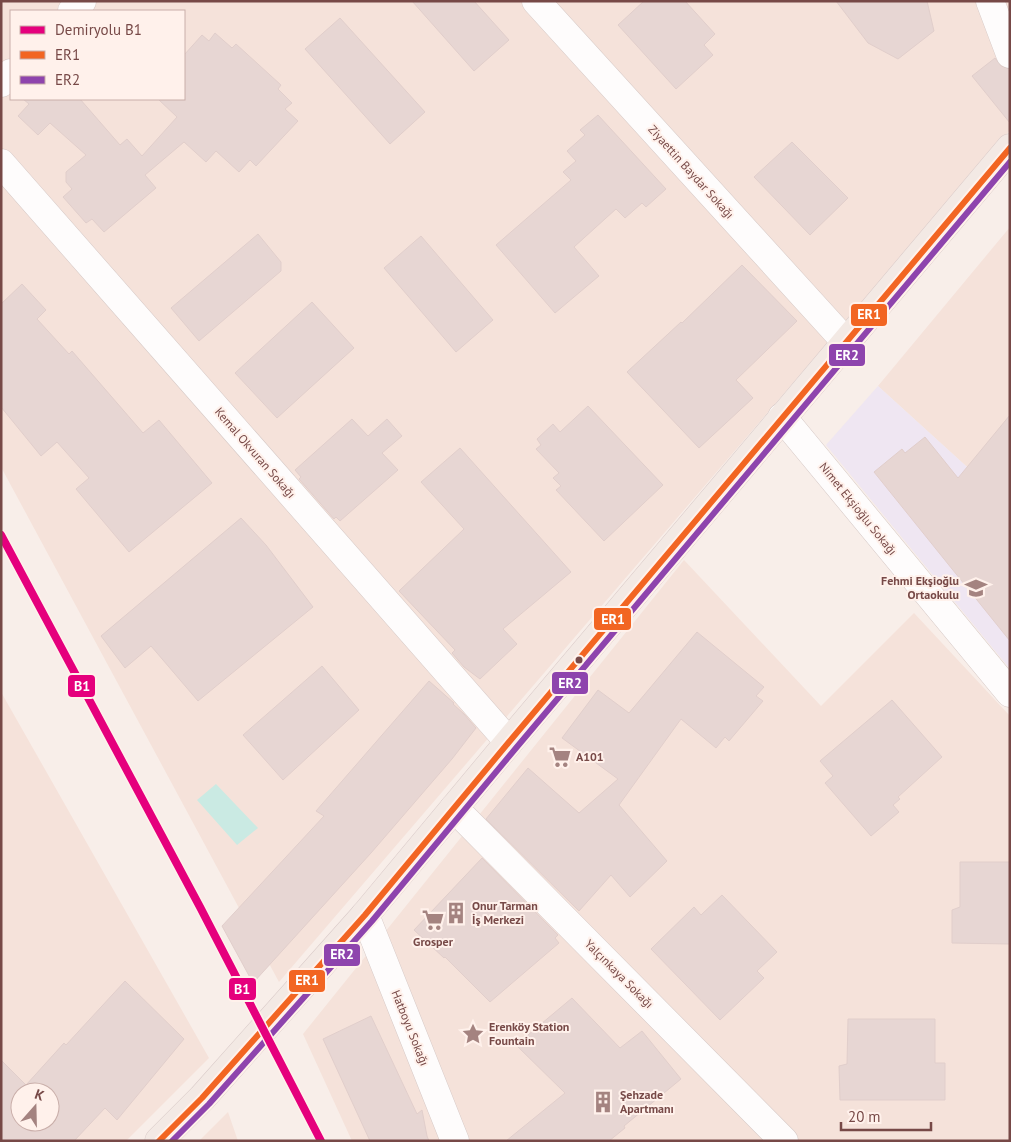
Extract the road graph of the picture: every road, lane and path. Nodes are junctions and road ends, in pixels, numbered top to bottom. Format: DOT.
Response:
graph roads {
  1 [pos="82,1"];
  2 [pos="536,1"];
  3 [pos="990,1"];
  4 [pos="73,10"];
  5 [pos="1010,54"];
  6 [pos="10,74"];
  7 [pos="1,83"];
  8 [pos="1010,148"];
  9 [pos="1,164"];
  10 [pos="846,342"];
  11 [pos="782,417"];
  12 [pos="1010,693"];
  13 [pos="509,742"];
  14 [pos="454,808"];
  15 [pos="365,915"];
  16 [pos="159,1141"];
  17 [pos="455,1141"];
  18 [pos="784,1141"];
  1 -- 4 [label="street"];
  2 -- 10 [label="street, Ziyaettin Baydar Sokağı"];
  3 -- 5 [label="street"];
  6 -- 7 [label="street"];
  8 -- 10 [label="main road"];
  9 -- 13 [label="street, Kemal Okvuran Sokağı"];
  10 -- 11 [label="main road"];
  11 -- 12 [label="street, Nimet Ekşioğlu Sokağı"];
  11 -- 13 [label="main road"];
  13 -- 14 [label="main road"];
  14 -- 15 [label="main road"];
  14 -- 18 [label="street, Yalçınkaya Sokağı"];
  15 -- 16 [label="main road"];
  15 -- 17 [label="street, Hatboyu Sokağı"];
}
